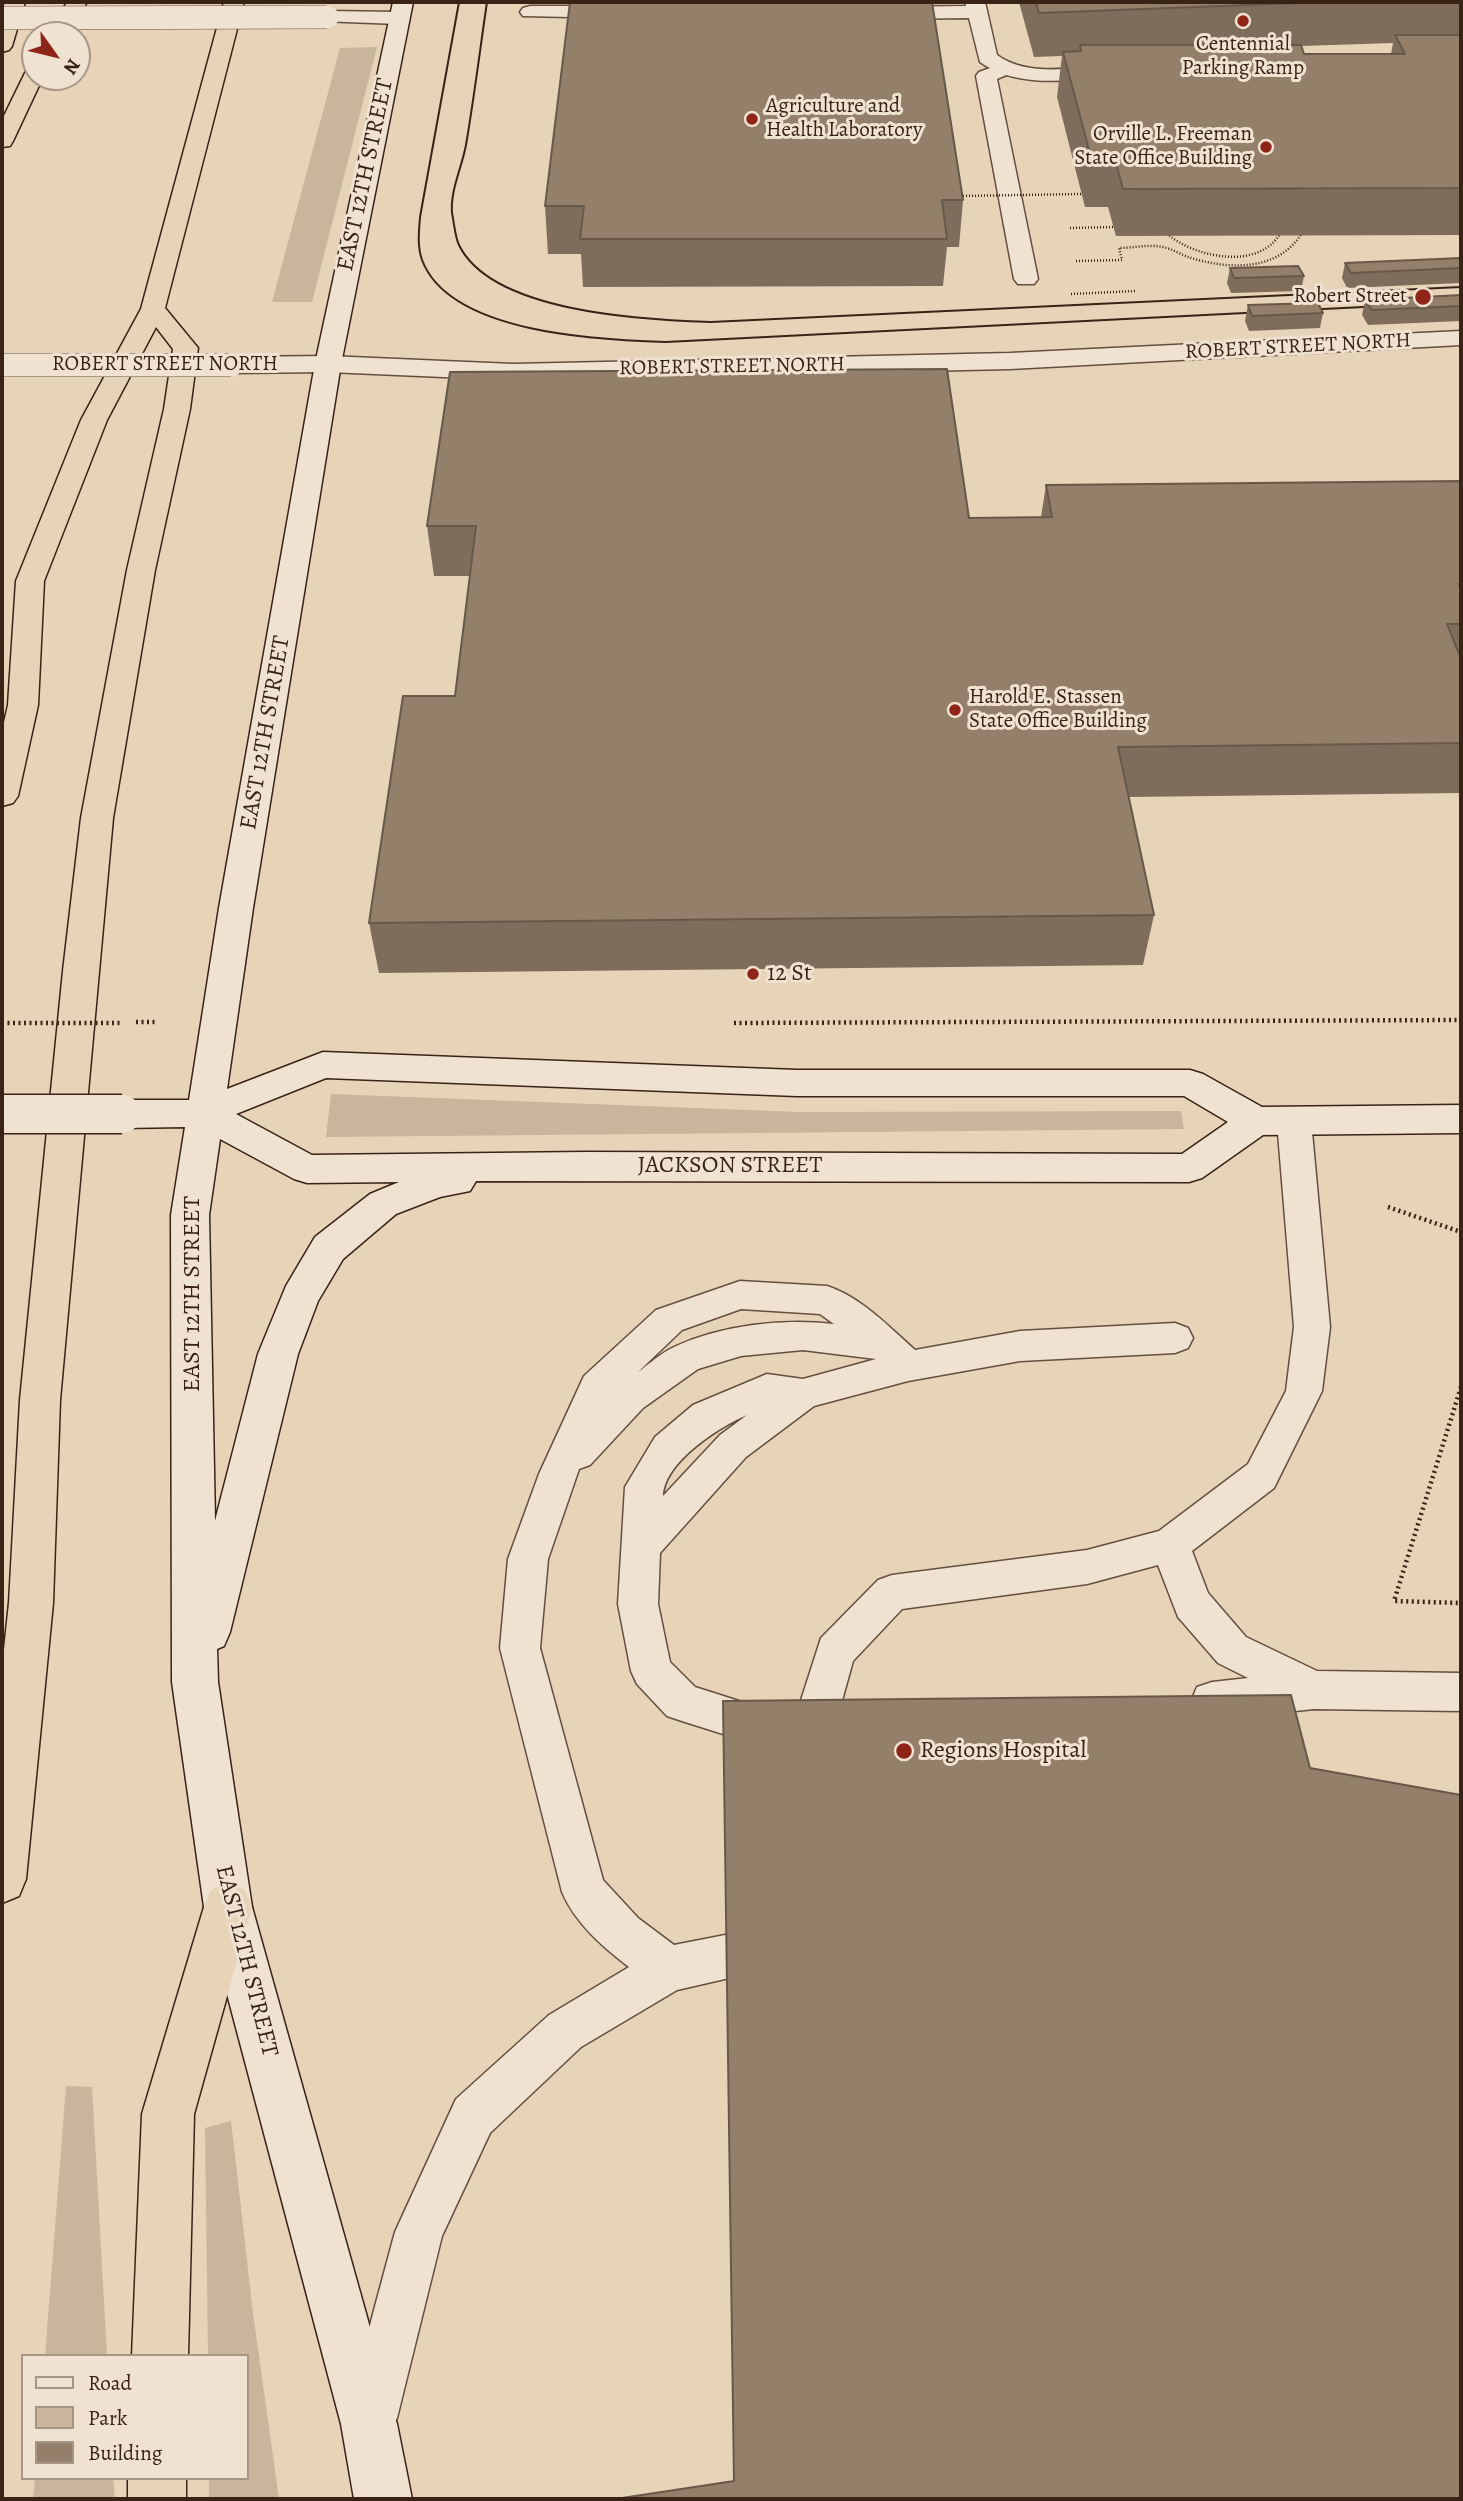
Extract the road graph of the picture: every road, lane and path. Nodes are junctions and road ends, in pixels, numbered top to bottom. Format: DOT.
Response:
graph roads {
  1 [pos="15,2"];
  2 [pos="68,2"];
  3 [pos="77,2"];
  4 [pos="234,2"];
  5 [pos="976,7"];
  6 [pos="401,10"];
  7 [pos="530,12"];
  8 [pos="642,13"];
  9 [pos="866,13"];
  10 [pos="2,18"];
  11 [pos="59,21"];
  12 [pos="67,21"];
  13 [pos="2,46"];
  14 [pos="1004,69"];
  15 [pos="1134,70"];
  16 [pos="27,91"];
  17 [pos="2,141"];
  18 [pos="1082,194"];
  19 [pos="951,196"];
  20 [pos="1282,225"];
  21 [pos="1300,225"];
  22 [pos="1165,232"];
  23 [pos="1025,271"];
  24 [pos="1136,290"];
  25 [pos="153,309"];
  26 [pos="1461,338"];
  27 [pos="328,364"];
  28 [pos="2,365"];
  29 [pos="30,580"];
  30 [pos="2,612"];
  31 [pos="2,796"];
  32 [pos="1461,1020"];
  33 [pos="2,1023"];
  34 [pos="122,1023"];
  35 [pos="728,1023"];
  36 [pos="203,1113"];
  37 [pos="2,1114"];
  38 [pos="1461,1119"];
  39 [pos="1256,1121"];
  40 [pos="1294,1121"];
  41 [pos="586,1166"];
  42 [pos="1388,1207"];
  43 [pos="1461,1232"];
  44 [pos="1175,1338"];
  45 [pos="896,1355"];
  46 [pos="1461,1387"];
  47 [pos="1459,1407"];
  48 [pos="1170,1545"];
  49 [pos="1461,1604"];
  50 [pos="195,1682"];
  51 [pos="1314,1690"];
  52 [pos="1461,1692"];
  53 [pos="1181,1704"];
  54 [pos="856,1721"];
  55 [pos="813,1734"];
  56 [pos="2,1879"];
  57 [pos="228,1907"];
  58 [pos="725,1957"];
  59 [pos="669,1969"];
  60 [pos="160,2354"];
  61 [pos="369,2424"];
  62 [pos="157,2480"];
  63 [pos="157,2499"];
  64 [pos="383,2499"];
  1 -- 13 [label="highway"];
  2 -- 11 [label="highway"];
  3 -- 12 [label="highway"];
  4 -- 25 [label="highway"];
  5 -- 9 [label="main road"];
  5 -- 14 [label="main road"];
  6 -- 10 [label="main road, bridge"];
  6 -- 27 [label="main road, EAST 12TH STREET"];
  7 -- 8 [label="main road"];
  14 -- 15 [label="main road"];
  14 -- 23 [label="main road"];
  16 -- 17 [label="highway"];
  18 -- 19 [label="path, bridge"];
  20 -- 22 [label="path"];
  21 -- 23 [label="path"];
  23 -- 24 [label="path"];
  25 -- 29 [label="highway"];
  25 -- 56 [label="highway"];
  26 -- 27 [label="main road, ROBERT STREET NORTH"];
  27 -- 28 [label="main road, ROBERT STREET NORTH, bridge"];
  27 -- 36 [label="main road, EAST 12TH STREET"];
  29 -- 30 [label="highway"];
  29 -- 31 [label="highway"];
  32 -- 35 [label="path"];
  33 -- 34 [label="path, bridge"];
  36 -- 37 [label="main road, JACKSON STREET, bridge"];
  36 -- 39 [label="main road, JACKSON STREET"];
  36 -- 41 [label="main road, JACKSON STREET"];
  36 -- 50 [label="main road, EAST 12TH STREET"];
  38 -- 40 [label="main road, JACKSON STREET"];
  39 -- 40 [label="main road, JACKSON STREET"];
  39 -- 41 [label="main road, JACKSON STREET"];
  40 -- 48 [label="lane"];
  41 -- 50 [label="main road"];
  42 -- 43 [label="path"];
  44 -- 45 [label="lane"];
  45 -- 55 [label="lane"];
  45 -- 59 [label="lane"];
  46 -- 47 [label="path"];
  47 -- 49 [label="path"];
  48 -- 51 [label="lane"];
  48 -- 55 [label="lane"];
  50 -- 57 [label="main road, EAST 12TH STREET"];
  51 -- 52 [label="lane"];
  51 -- 53 [label="lane"];
  54 -- 55 [label="lane"];
  57 -- 60 [label="highway"];
  57 -- 61 [label="main road, EAST 12TH STREET"];
  58 -- 59 [label="lane"];
  59 -- 61 [label="lane"];
  61 -- 64 [label="main road, EAST 12TH STREET"];
  62 -- 63 [label="highway"];
}
